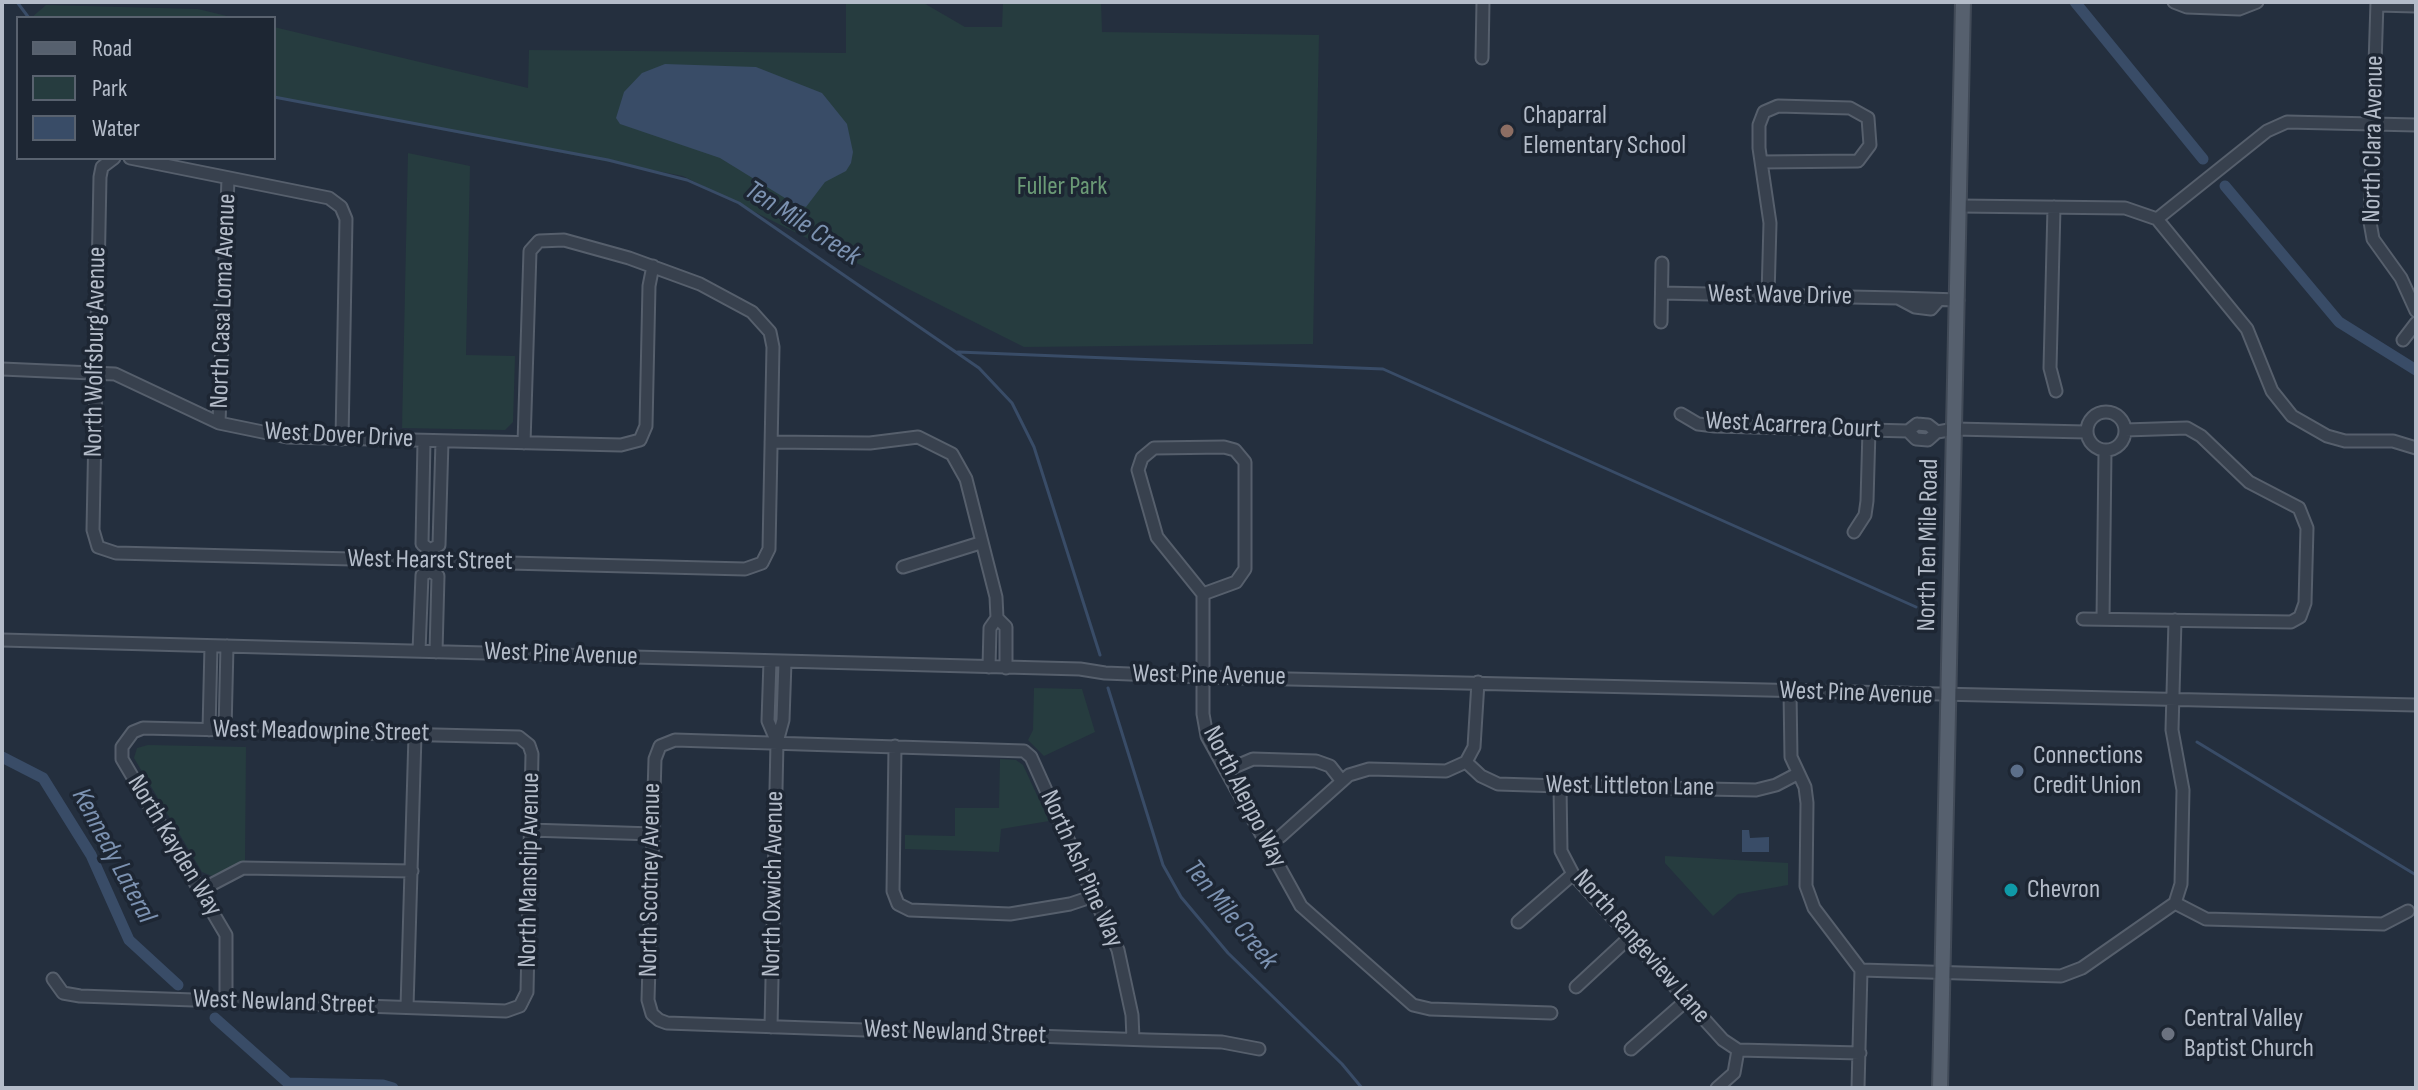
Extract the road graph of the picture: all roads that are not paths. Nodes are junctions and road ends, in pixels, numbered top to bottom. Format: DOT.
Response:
graph roads {
  1 [pos="1483,2"];
  2 [pos="1963,2"];
  3 [pos="2174,2"];
  4 [pos="2257,2"];
  5 [pos="2377,3"];
  6 [pos="2416,6"];
  7 [pos="1482,58"];
  8 [pos="2372,122"];
  9 [pos="2416,125"];
  10 [pos="111,160"];
  11 [pos="140,160"];
  12 [pos="1761,162"];
  13 [pos="228,178"];
  14 [pos="1960,206"];
  15 [pos="2054,207"];
  16 [pos="2157,219"];
  17 [pos="1662,263"];
  18 [pos="653,266"];
  19 [pos="1662,293"];
  20 [pos="1768,296"];
  21 [pos="1958,300"];
  22 [pos="2416,311"];
  23 [pos="1661,322"];
  24 [pos="2416,323"];
  25 [pos="2403,340"];
  26 [pos="2,369"];
  27 [pos="96,373"];
  28 [pos="2056,391"];
  29 [pos="1681,414"];
  30 [pos="219,423"];
  31 [pos="1955,429"];
  32 [pos="1869,430"];
  33 [pos="2125,430"];
  34 [pos="2086,432"];
  35 [pos="342,439"];
  36 [pos="424,441"];
  37 [pos="442,441"];
  38 [pos="771,442"];
  39 [pos="524,443"];
  40 [pos="2416,448"];
  41 [pos="2105,451"];
  42 [pos="1854,532"];
  43 [pos="980,543"];
  44 [pos="98,547"];
  45 [pos="430,561"];
  46 [pos="903,567"];
  47 [pos="1203,594"];
  48 [pos="997,618"];
  49 [pos="2083,619"];
  50 [pos="2103,619"];
  51 [pos="2175,620"];
  52 [pos="2,640"];
  53 [pos="211,646"];
  54 [pos="227,646"];
  55 [pos="419,651"];
  56 [pos="436,652"];
  57 [pos="770,661"];
  58 [pos="785,662"];
  59 [pos="989,667"];
  60 [pos="1006,668"];
  61 [pos="1203,677"];
  62 [pos="1478,682"];
  63 [pos="1790,692"];
  64 [pos="1950,697"];
  65 [pos="2172,700"];
  66 [pos="2416,705"];
  67 [pos="209,730"];
  68 [pos="225,730"];
  69 [pos="415,735"];
  70 [pos="519,737"];
  71 [pos="125,740"];
  72 [pos="777,742"];
  73 [pos="895,746"];
  74 [pos="1466,762"];
  75 [pos="1227,770"];
  76 [pos="1797,774"];
  77 [pos="1341,780"];
  78 [pos="1560,786"];
  79 [pos="530,830"];
  80 [pos="653,834"];
  81 [pos="1267,844"];
  82 [pos="412,871"];
  83 [pos="1573,874"];
  84 [pos="201,890"];
  85 [pos="1094,896"];
  86 [pos="2175,903"];
  87 [pos="2408,911"];
  88 [pos="1518,922"];
  89 [pos="1630,937"];
  90 [pos="1861,970"];
  91 [pos="1943,973"];
  92 [pos="53,979"];
  93 [pos="1576,987"];
  94 [pos="1688,999"];
  95 [pos="226,1001"];
  96 [pos="520,1006"];
  97 [pos="407,1007"];
  98 [pos="1551,1013"];
  99 [pos="652,1014"];
  100 [pos="771,1027"];
  101 [pos="1133,1039"];
  102 [pos="1259,1049"];
  103 [pos="1631,1049"];
  104 [pos="1738,1050"];
  105 [pos="1860,1053"];
  106 [pos="1717,1088"];
  107 [pos="1858,1088"];
  108 [pos="1940,1088"];
  1 -- 7 [label="street"];
  2 -- 14 [label="main road, North Ten Mile Road"];
  3 -- 4 [label="street"];
  5 -- 6 [label="street"];
  5 -- 8 [label="street, North Clara Avenue"];
  8 -- 9 [label="street"];
  8 -- 16 [label="street"];
  8 -- 22 [label="street, North Clara Avenue"];
  10 -- 27 [label="street, North Wolfsburg Avenue"];
  11 -- 13 [label="street"];
  12 -- 12 [label="street"];
  12 -- 20 [label="street"];
  13 -- 30 [label="street, North Casa Loma Avenue"];
  13 -- 35 [label="street"];
  14 -- 15 [label="street"];
  14 -- 21 [label="main road, North Ten Mile Road"];
  15 -- 16 [label="street"];
  15 -- 28 [label="street"];
  16 -- 40 [label="street"];
  17 -- 19 [label="street"];
  18 -- 38 [label="street"];
  18 -- 39 [label="street, West Dover Drive"];
  18 -- 39 [label="street"];
  19 -- 20 [label="street, West Wave Drive"];
  19 -- 23 [label="street"];
  20 -- 21 [label="street, West Wave Drive"];
  21 -- 31 [label="main road, North Ten Mile Road"];
  24 -- 25 [label="street"];
  26 -- 27 [label="street, West Dover Drive"];
  27 -- 30 [label="street, West Dover Drive"];
  27 -- 44 [label="street, North Wolfsburg Avenue"];
  29 -- 32 [label="street, West Acarrera Court"];
  30 -- 35 [label="street, West Dover Drive"];
  31 -- 32 [label="street, West Acarrera Court"];
  31 -- 34 [label="street, West Acarrera Court"];
  31 -- 64 [label="main road, North Ten Mile Road"];
  32 -- 42 [label="street"];
  33 -- 34 [label="street"];
  33 -- 41 [label="street"];
  33 -- 51 [label="street"];
  34 -- 41 [label="street"];
  35 -- 36 [label="street, West Dover Drive"];
  36 -- 37 [label="street, West Dover Drive"];
  36 -- 45 [label="street"];
  37 -- 39 [label="street, West Dover Drive"];
  37 -- 45 [label="street"];
  38 -- 43 [label="street"];
  38 -- 45 [label="street, West Hearst Street"];
  41 -- 50 [label="street"];
  43 -- 46 [label="street"];
  43 -- 48 [label="street"];
  44 -- 45 [label="street, West Hearst Street"];
  45 -- 55 [label="street"];
  45 -- 56 [label="street"];
  47 -- 47 [label="street"];
  47 -- 61 [label="street, North Aleppo Way"];
  48 -- 59 [label="street"];
  48 -- 60 [label="street"];
  49 -- 50 [label="street"];
  50 -- 51 [label="street"];
  51 -- 65 [label="street"];
  52 -- 53 [label="street, West Pine Avenue"];
  53 -- 54 [label="street, West Pine Avenue"];
  53 -- 67 [label="street"];
  54 -- 55 [label="street, West Pine Avenue"];
  54 -- 68 [label="street"];
  55 -- 56 [label="street, West Pine Avenue"];
  56 -- 57 [label="street, West Pine Avenue"];
  57 -- 58 [label="street, West Pine Avenue"];
  57 -- 72 [label="street, North Oxwich Avenue"];
  58 -- 59 [label="street, West Pine Avenue"];
  58 -- 72 [label="street, North Oxwich Avenue"];
  59 -- 60 [label="street, West Pine Avenue"];
  60 -- 61 [label="street, West Pine Avenue"];
  61 -- 62 [label="street, West Pine Avenue"];
  61 -- 75 [label="street, North Aleppo Way"];
  62 -- 63 [label="street, West Pine Avenue"];
  62 -- 74 [label="street"];
  63 -- 64 [label="street, West Pine Avenue"];
  63 -- 76 [label="street"];
  64 -- 65 [label="street, West Pine Avenue"];
  64 -- 91 [label="main road, North Ten Mile Road"];
  65 -- 66 [label="street, West Pine Avenue"];
  65 -- 86 [label="street"];
  67 -- 68 [label="street, West Meadowpine Street"];
  67 -- 71 [label="street, West Meadowpine Street"];
  68 -- 69 [label="street, West Meadowpine Street"];
  69 -- 70 [label="street, West Meadowpine Street"];
  69 -- 82 [label="street"];
  70 -- 79 [label="street, North Manship Avenue"];
  71 -- 84 [label="street, North Kayden Way"];
  72 -- 73 [label="street"];
  72 -- 80 [label="street, North Scotney Avenue"];
  72 -- 100 [label="street, North Oxwich Avenue"];
  73 -- 85 [label="street, North Ash Pine Way"];
  73 -- 85 [label="street"];
  74 -- 77 [label="street"];
  74 -- 78 [label="street, West Littleton Lane"];
  75 -- 77 [label="street"];
  75 -- 81 [label="street, North Aleppo Way"];
  76 -- 78 [label="street, West Littleton Lane"];
  76 -- 90 [label="street"];
  77 -- 81 [label="street"];
  78 -- 83 [label="street, North Rangeview Lane"];
  79 -- 80 [label="street"];
  79 -- 96 [label="street, North Manship Avenue"];
  80 -- 99 [label="street, North Scotney Avenue"];
  81 -- 98 [label="street, North Aleppo Way"];
  82 -- 84 [label="street"];
  82 -- 97 [label="street"];
  83 -- 88 [label="street"];
  83 -- 89 [label="street, North Rangeview Lane"];
  84 -- 95 [label="street, North Kayden Way"];
  85 -- 101 [label="street, North Ash Pine Way"];
  86 -- 87 [label="street"];
  86 -- 91 [label="street"];
  89 -- 93 [label="street"];
  89 -- 94 [label="street, North Rangeview Lane"];
  90 -- 91 [label="street"];
  90 -- 105 [label="street"];
  91 -- 108 [label="main road, North Ten Mile Road"];
  92 -- 95 [label="street, West Newland Street"];
  94 -- 103 [label="street"];
  94 -- 104 [label="street, North Rangeview Lane"];
  95 -- 97 [label="street, West Newland Street"];
  96 -- 97 [label="street, West Newland Street"];
  99 -- 100 [label="street, West Newland Street"];
  100 -- 101 [label="street, West Newland Street"];
  101 -- 102 [label="street, West Newland Street"];
  104 -- 105 [label="street"];
  104 -- 106 [label="street"];
  105 -- 107 [label="street"];
}
